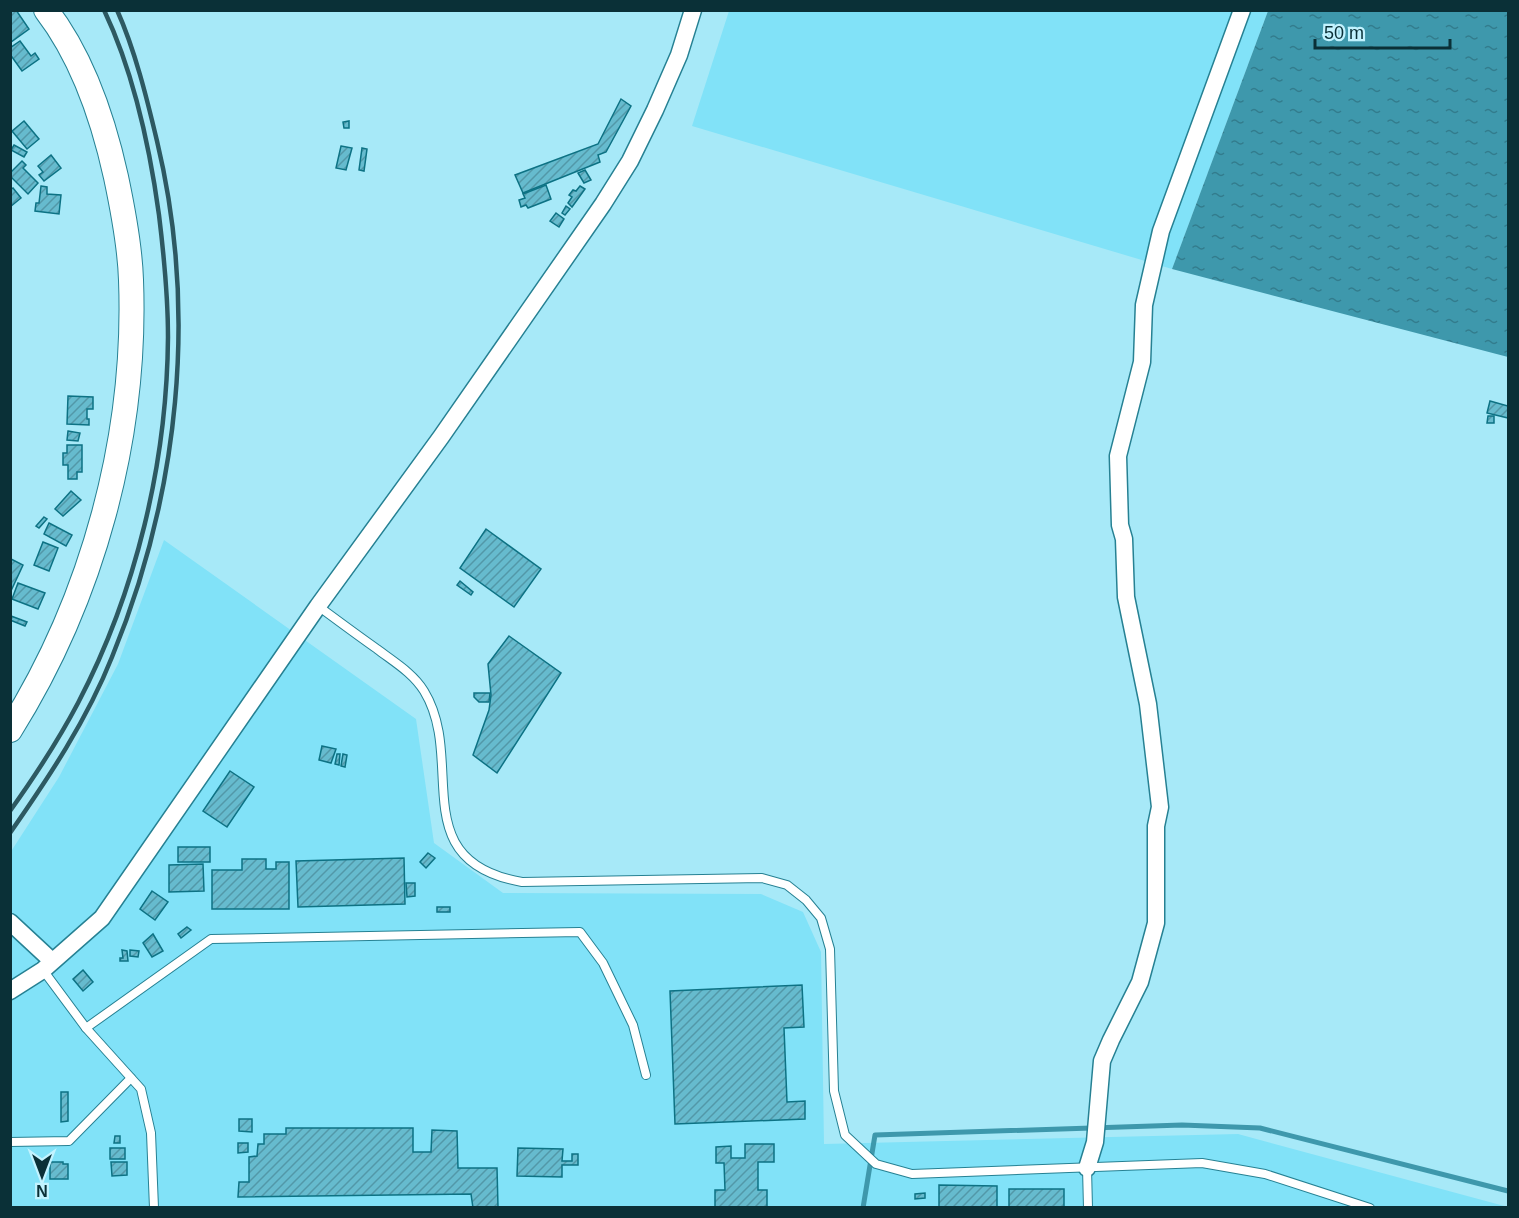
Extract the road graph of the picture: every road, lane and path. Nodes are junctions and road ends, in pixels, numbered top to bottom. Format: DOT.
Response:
graph roads {
  1 [pos="46,10"];
  2 [pos="693,10"];
  3 [pos="1242,10"];
  4 [pos="318,606"];
  5 [pos="10,730"];
  6 [pos="10,922"];
  7 [pos="47,965"];
  8 [pos="10,991"];
  9 [pos="86,1028"];
  10 [pos="646,1075"];
  11 [pos="131,1078"];
  12 [pos="10,1142"];
  13 [pos="1087,1168"];
  14 [pos="154,1208"];
  15 [pos="1088,1208"];
  16 [pos="1370,1208"];
  1 -- 5 [label="street"];
  2 -- 4 [label="street"];
  3 -- 13 [label="street"];
  4 -- 7 [label="street"];
  4 -- 13 [label="lane"];
  6 -- 7 [label="street"];
  7 -- 8 [label="street"];
  7 -- 9 [label="lane"];
  9 -- 10 [label="lane"];
  9 -- 11 [label="lane"];
  11 -- 12 [label="lane"];
  11 -- 14 [label="lane"];
  13 -- 15 [label="lane"];
  13 -- 16 [label="lane"];
}
